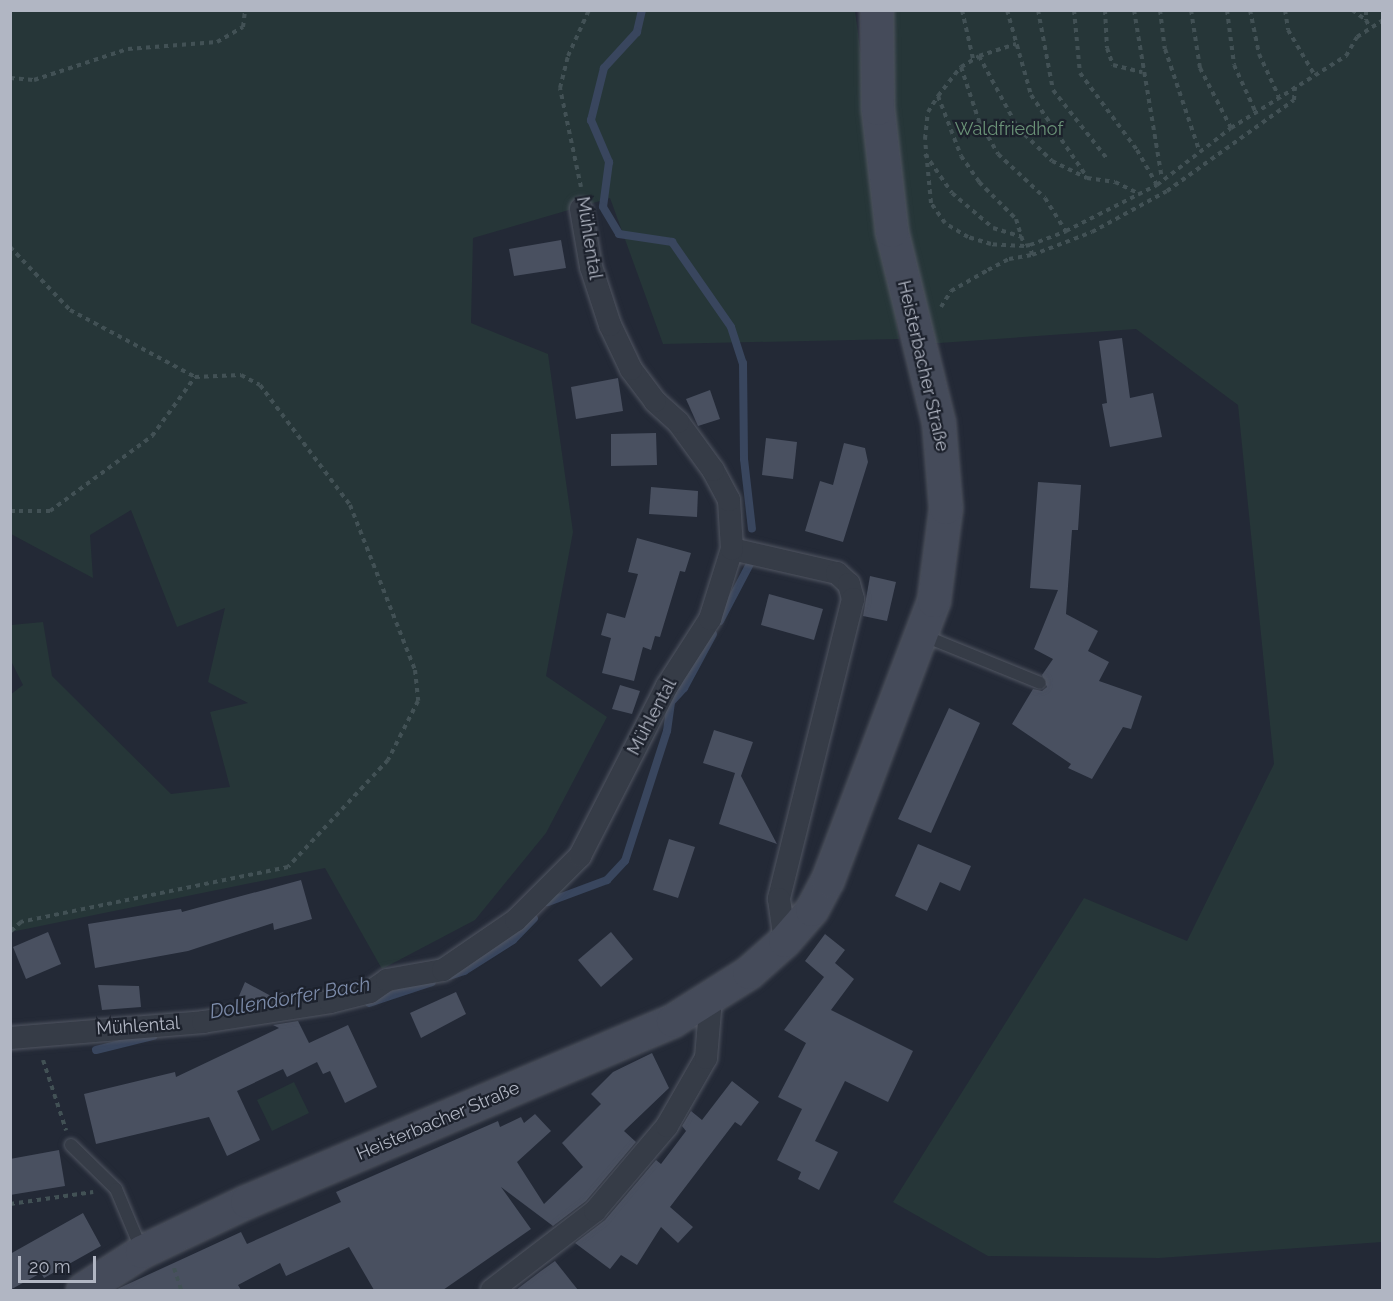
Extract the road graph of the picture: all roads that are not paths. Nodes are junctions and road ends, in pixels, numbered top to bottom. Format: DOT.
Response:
graph roads {
  1 [pos="877,10"];
  2 [pos="581,208"];
  3 [pos="732,549"];
  4 [pos="922,635"];
  5 [pos="1040,683"];
  6 [pos="785,941"];
  7 [pos="711,999"];
  8 [pos="10,1038"];
  9 [pos="72,1144"];
  10 [pos="142,1252"];
  11 [pos="83,1290"];
  12 [pos="492,1290"];
  1 -- 4 [label="main road, Heisterbacher Straße"];
  2 -- 3 [label="street, Mühlental"];
  3 -- 6 [label="street"];
  3 -- 8 [label="street, Mühlental"];
  4 -- 5 [label="lane"];
  4 -- 6 [label="main road, Heisterbacher Straße"];
  6 -- 7 [label="main road, Heisterbacher Straße"];
  7 -- 10 [label="main road, Heisterbacher Straße"];
  7 -- 12 [label="street"];
  9 -- 10 [label="lane"];
  10 -- 11 [label="main road, Heisterbacher Straße"];
}
